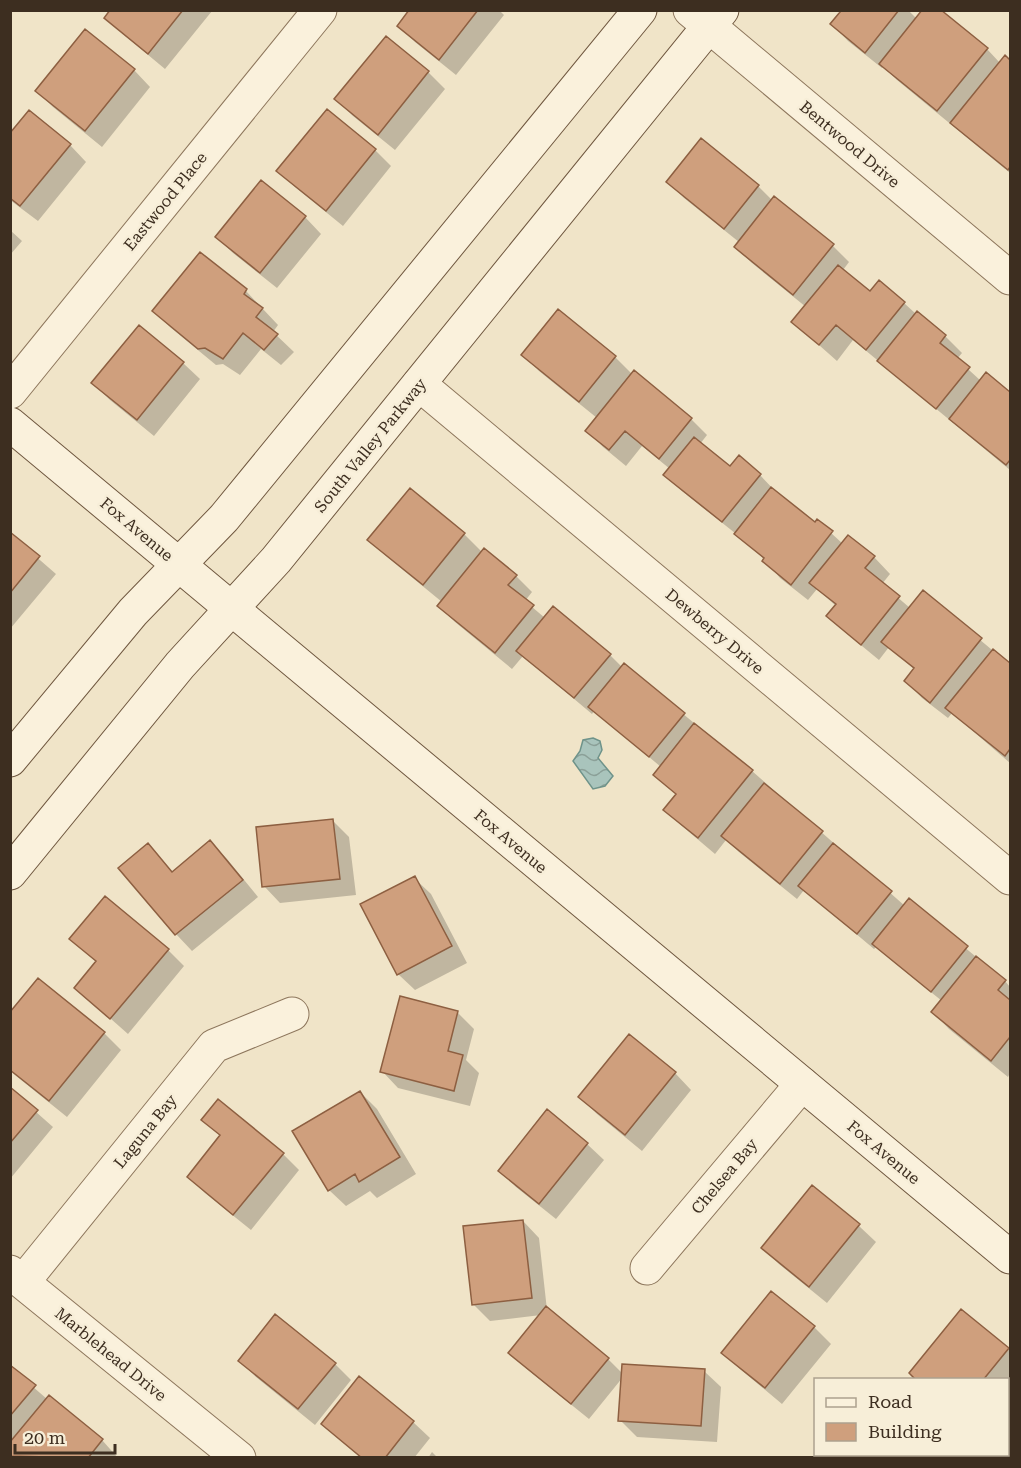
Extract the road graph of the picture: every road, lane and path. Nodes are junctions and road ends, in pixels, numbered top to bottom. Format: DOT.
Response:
graph roads {
  1 [pos="320,10"];
  2 [pos="640,10"];
  3 [pos="707,16"];
  4 [pos="1011,278"];
  5 [pos="419,384"];
  6 [pos="10,392"];
  7 [pos="10,424"];
  8 [pos="179,564"];
  9 [pos="232,608"];
  10 [pos="10,760"];
  11 [pos="10,873"];
  12 [pos="1011,878"];
  13 [pos="292,1014"];
  14 [pos="802,1084"];
  15 [pos="1011,1257"];
  16 [pos="647,1268"];
  17 [pos="16,1277"];
  18 [pos="239,1458"];
  1 -- 6 [label="main road, Eastwood Place"];
  2 -- 8 [label="main road"];
  3 -- 4 [label="main road, Bentwood Drive"];
  3 -- 5 [label="main road, South Valley Parkway"];
  5 -- 9 [label="main road, South Valley Parkway"];
  5 -- 12 [label="main road, Dewberry Drive"];
  7 -- 8 [label="main road, Fox Avenue"];
  8 -- 9 [label="main road, Fox Avenue"];
  8 -- 10 [label="main road"];
  9 -- 11 [label="main road, South Valley Parkway"];
  9 -- 14 [label="main road, Fox Avenue"];
  13 -- 17 [label="main road, Laguna Bay"];
  14 -- 15 [label="main road, Fox Avenue"];
  14 -- 16 [label="main road, Chelsea Bay"];
  17 -- 18 [label="main road, Marblehead Drive"];
}
